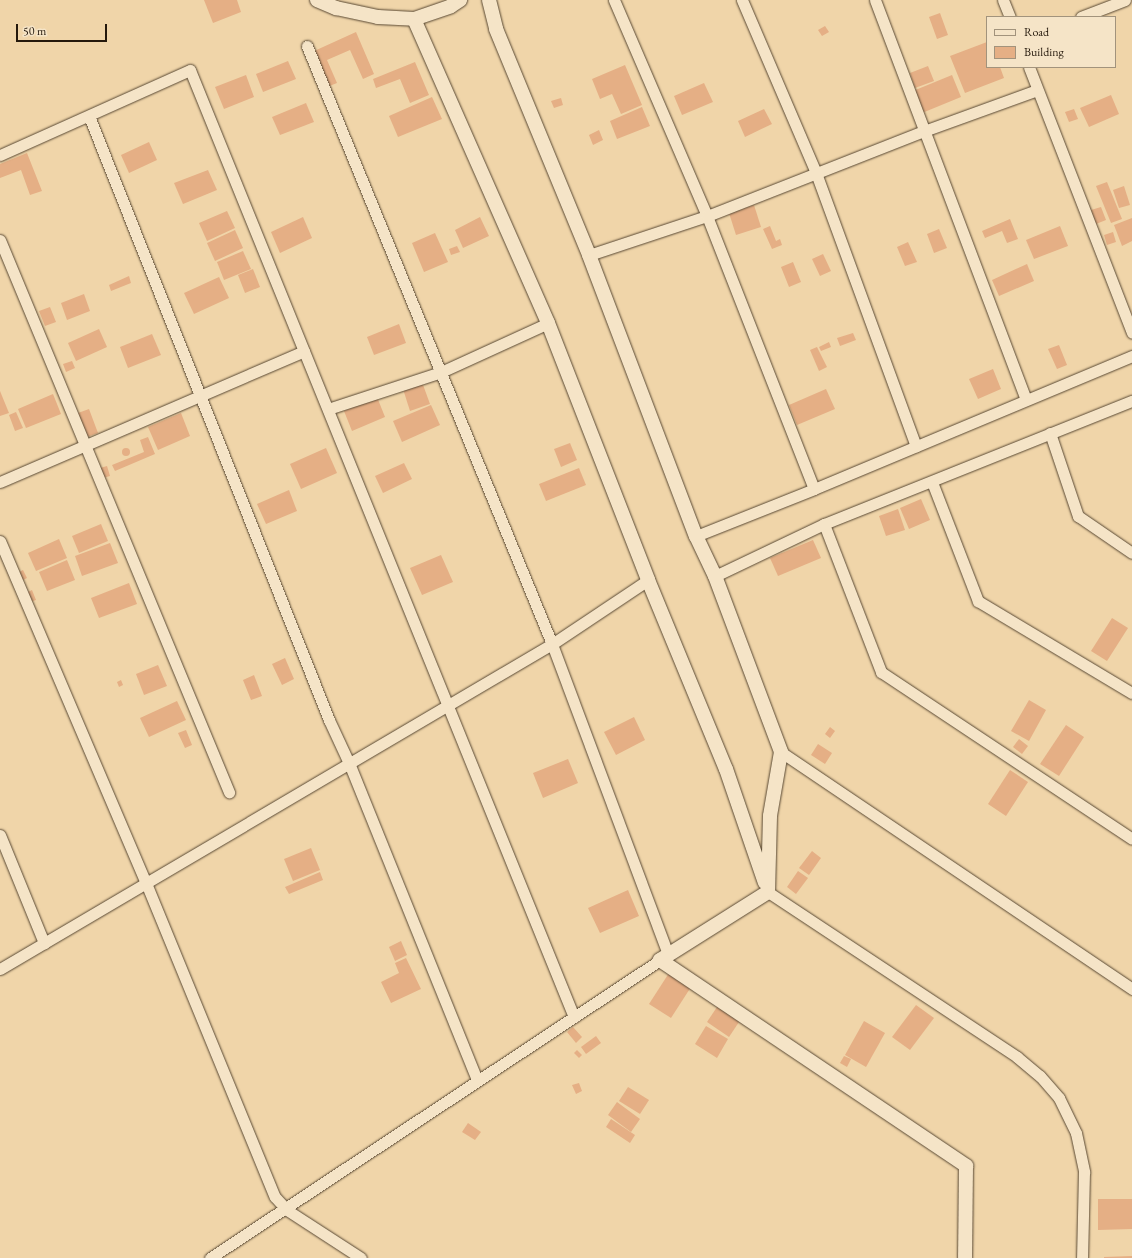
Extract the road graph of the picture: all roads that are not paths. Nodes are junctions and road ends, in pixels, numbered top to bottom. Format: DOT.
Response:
graph roads {
  1 [pos="317,0"];
  2 [pos="460,0"];
  3 [pos="489,0"];
  4 [pos="614,0"];
  5 [pos="742,0"];
  6 [pos="875,0"];
  7 [pos="1004,0"];
  8 [pos="1125,0"];
  9 [pos="1010,16"];
  10 [pos="1084,16"];
  11 [pos="414,19"];
  12 [pos="308,46"];
  13 [pos="1029,68"];
  14 [pos="1037,90"];
  15 [pos="89,116"];
  16 [pos="924,131"];
  17 [pos="0,155"];
  18 [pos="816,173"];
  19 [pos="707,216"];
  20 [pos="0,240"];
  21 [pos="589,255"];
  22 [pos="548,323"];
  23 [pos="1132,334"];
  24 [pos="304,351"];
  25 [pos="1132,356"];
  26 [pos="441,372"];
  27 [pos="200,397"];
  28 [pos="1026,399"];
  29 [pos="1132,401"];
  30 [pos="328,409"];
  31 [pos="1050,433"];
  32 [pos="85,445"];
  33 [pos="916,446"];
  34 [pos="0,482"];
  35 [pos="932,482"];
  36 [pos="814,489"];
  37 [pos="824,524"];
  38 [pos="696,536"];
  39 [pos="1,548"];
  40 [pos="1132,553"];
  41 [pos="715,576"];
  42 [pos="648,580"];
  43 [pos="552,644"];
  44 [pos="1132,693"];
  45 [pos="448,704"];
  46 [pos="781,752"];
  47 [pos="349,763"];
  48 [pos="229,792"];
  49 [pos="0,834"];
  50 [pos="1132,839"];
  51 [pos="146,883"];
  52 [pos="768,892"];
  53 [pos="44,943"];
  54 [pos="664,957"];
  55 [pos="0,969"];
  56 [pos="1132,989"];
  57 [pos="574,1017"];
  58 [pos="477,1080"];
  59 [pos="285,1207"];
  60 [pos="210,1258"];
  61 [pos="361,1258"];
  62 [pos="965,1258"];
  63 [pos="1082,1258"];
  1 -- 11 [label="street"];
  2 -- 11 [label="street"];
  3 -- 21 [label="street"];
  4 -- 19 [label="street"];
  5 -- 18 [label="street"];
  6 -- 16 [label="street"];
  7 -- 9 [label="street"];
  8 -- 10 [label="street"];
  11 -- 22 [label="street"];
  12 -- 26 [label="street"];
  13 -- 14 [label="street"];
  14 -- 16 [label="street"];
  14 -- 23 [label="street"];
  15 -- 17 [label="street"];
  15 -- 24 [label="street"];
  15 -- 27 [label="street"];
  16 -- 18 [label="street"];
  16 -- 28 [label="street"];
  18 -- 19 [label="street"];
  18 -- 33 [label="street"];
  19 -- 21 [label="street"];
  19 -- 36 [label="street"];
  20 -- 32 [label="street"];
  21 -- 38 [label="street"];
  22 -- 26 [label="street"];
  22 -- 42 [label="street"];
  24 -- 27 [label="street"];
  24 -- 30 [label="street"];
  25 -- 28 [label="street"];
  26 -- 30 [label="street"];
  26 -- 43 [label="street"];
  27 -- 32 [label="street"];
  27 -- 47 [label="street"];
  28 -- 33 [label="street"];
  29 -- 31 [label="street"];
  30 -- 45 [label="street"];
  31 -- 35 [label="street"];
  31 -- 40 [label="street"];
  32 -- 34 [label="street"];
  32 -- 48 [label="street"];
  33 -- 36 [label="street"];
  35 -- 37 [label="street"];
  35 -- 44 [label="street"];
  36 -- 38 [label="street"];
  37 -- 41 [label="street"];
  37 -- 50 [label="street"];
  38 -- 41 [label="street"];
  39 -- 51 [label="street"];
  41 -- 46 [label="street"];
  42 -- 43 [label="street"];
  42 -- 52 [label="street"];
  43 -- 45 [label="street"];
  43 -- 54 [label="street"];
  45 -- 47 [label="street"];
  45 -- 57 [label="street"];
  46 -- 52 [label="street"];
  46 -- 56 [label="street"];
  47 -- 51 [label="street"];
  47 -- 58 [label="street"];
  49 -- 53 [label="street"];
  51 -- 53 [label="street"];
  51 -- 59 [label="street"];
  52 -- 54 [label="street"];
  52 -- 63 [label="street"];
  53 -- 55 [label="street"];
  54 -- 57 [label="street"];
  54 -- 62 [label="street"];
  57 -- 58 [label="street"];
  58 -- 59 [label="street"];
  59 -- 60 [label="street"];
  59 -- 61 [label="street"];
}
